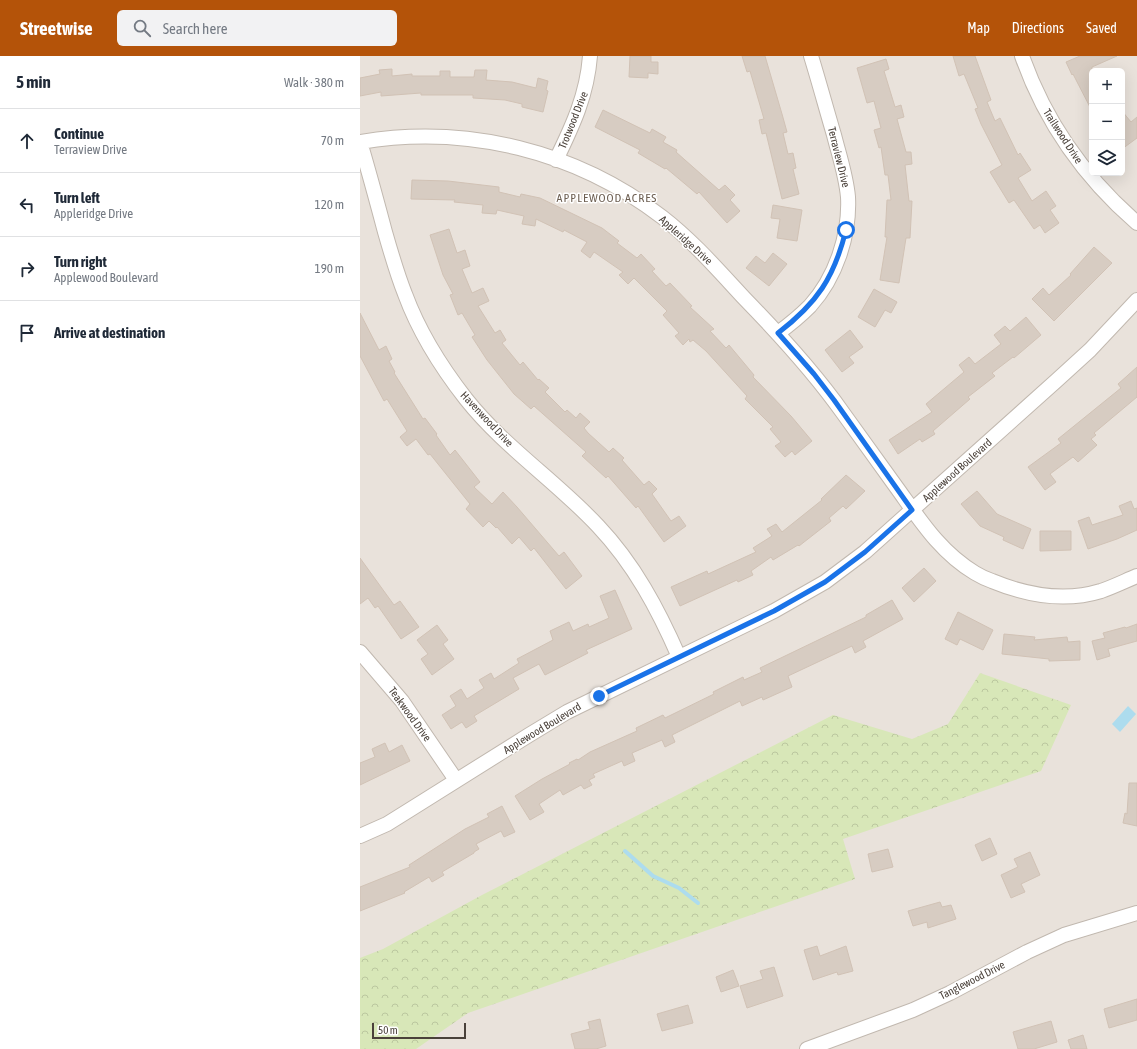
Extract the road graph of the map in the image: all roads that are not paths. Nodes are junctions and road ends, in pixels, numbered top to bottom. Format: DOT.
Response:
graph roads {
  1 [pos="590,56"];
  2 [pos="811,56"];
  3 [pos="1022,56"];
  4 [pos="360,142"];
  5 [pos="556,160"];
  6 [pos="1137,223"];
  7 [pos="1137,300"];
  8 [pos="778,333"];
  9 [pos="912,510"];
  10 [pos="1137,576"];
  11 [pos="360,652"];
  12 [pos="680,657"];
  13 [pos="456,780"];
  14 [pos="360,836"];
  15 [pos="1137,914"];
  16 [pos="807,1049"];
  1 -- 5 [label="street, Trotwood Drive"];
  2 -- 8 [label="street, Terraview Drive"];
  3 -- 6 [label="street, Trailwood Drive"];
  4 -- 5 [label="street, Appleridge Drive"];
  4 -- 12 [label="street, Havenwood Drive"];
  5 -- 8 [label="street, Appleridge Drive"];
  7 -- 9 [label="street, Applewood Boulevard"];
  8 -- 9 [label="street, Appleridge Drive"];
  9 -- 10 [label="street, Appleridge Drive"];
  9 -- 12 [label="street, Applewood Boulevard"];
  11 -- 13 [label="street, Teakwood Drive"];
  12 -- 13 [label="street, Applewood Boulevard"];
  13 -- 14 [label="street, Applewood Boulevard"];
  15 -- 16 [label="street, Tanglewood Drive"];
}
